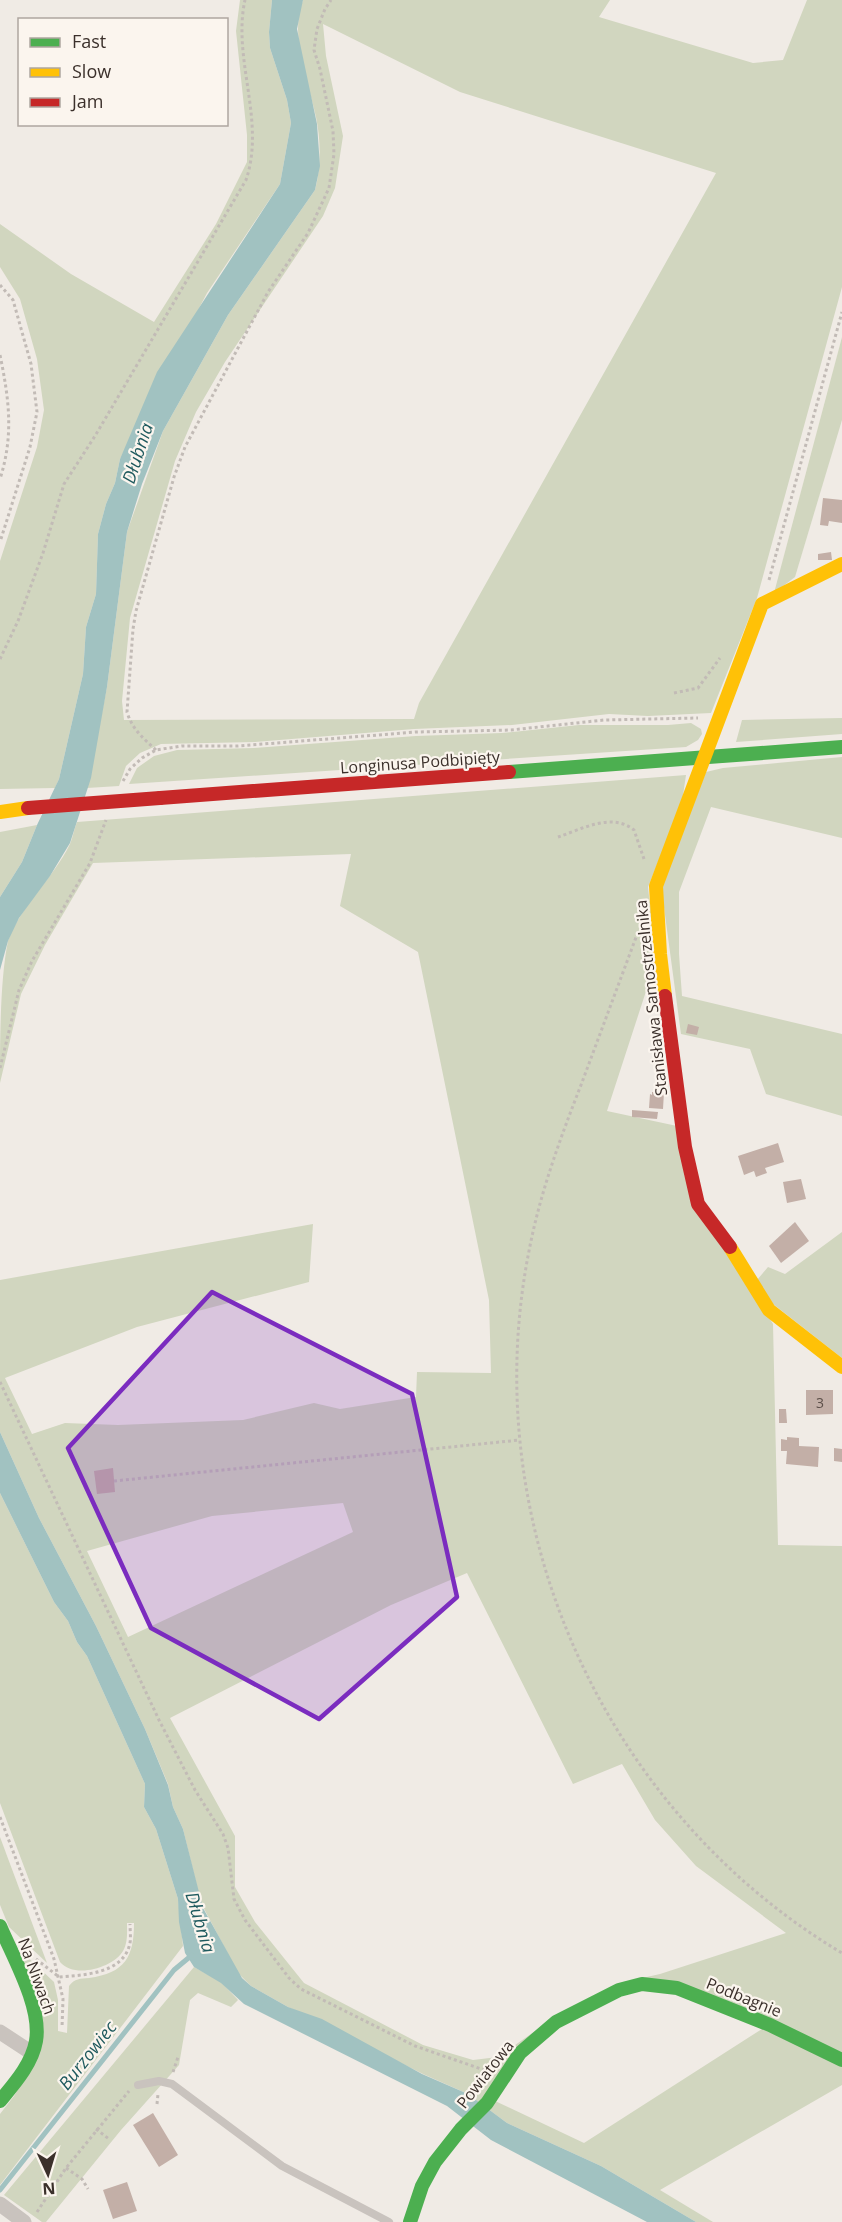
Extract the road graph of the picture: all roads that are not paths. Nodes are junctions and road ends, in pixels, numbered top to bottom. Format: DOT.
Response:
graph roads {
  1 [pos="842,564"];
  2 [pos="842,747"];
  3 [pos="703,757"];
  4 [pos="0,812"];
  5 [pos="842,1367"];
  6 [pos="0,1926"];
  7 [pos="628,1987"];
  8 [pos="0,2032"];
  9 [pos="32,2053"];
  10 [pos="842,2060"];
  11 [pos="138,2085"];
  12 [pos="0,2101"];
  13 [pos="0,2204"];
  14 [pos="24,2222"];
  15 [pos="389,2222"];
  16 [pos="410,2222"];
  1 -- 3 [label="street, Stanisława Samostrzelnika"];
  2 -- 3 [label="street, Longinusa Podbipięty"];
  3 -- 4 [label="street, Longinusa Podbipięty, bridge"];
  3 -- 5 [label="street, Stanisława Samostrzelnika"];
  6 -- 9 [label="street, Na Niwach"];
  7 -- 10 [label="street, Podbagnie"];
  7 -- 16 [label="street, Powiatowa"];
  8 -- 9 [label="street"];
  9 -- 12 [label="street, Na Niwach"];
  11 -- 15 [label="lane"];
  13 -- 14 [label="street"];
}
